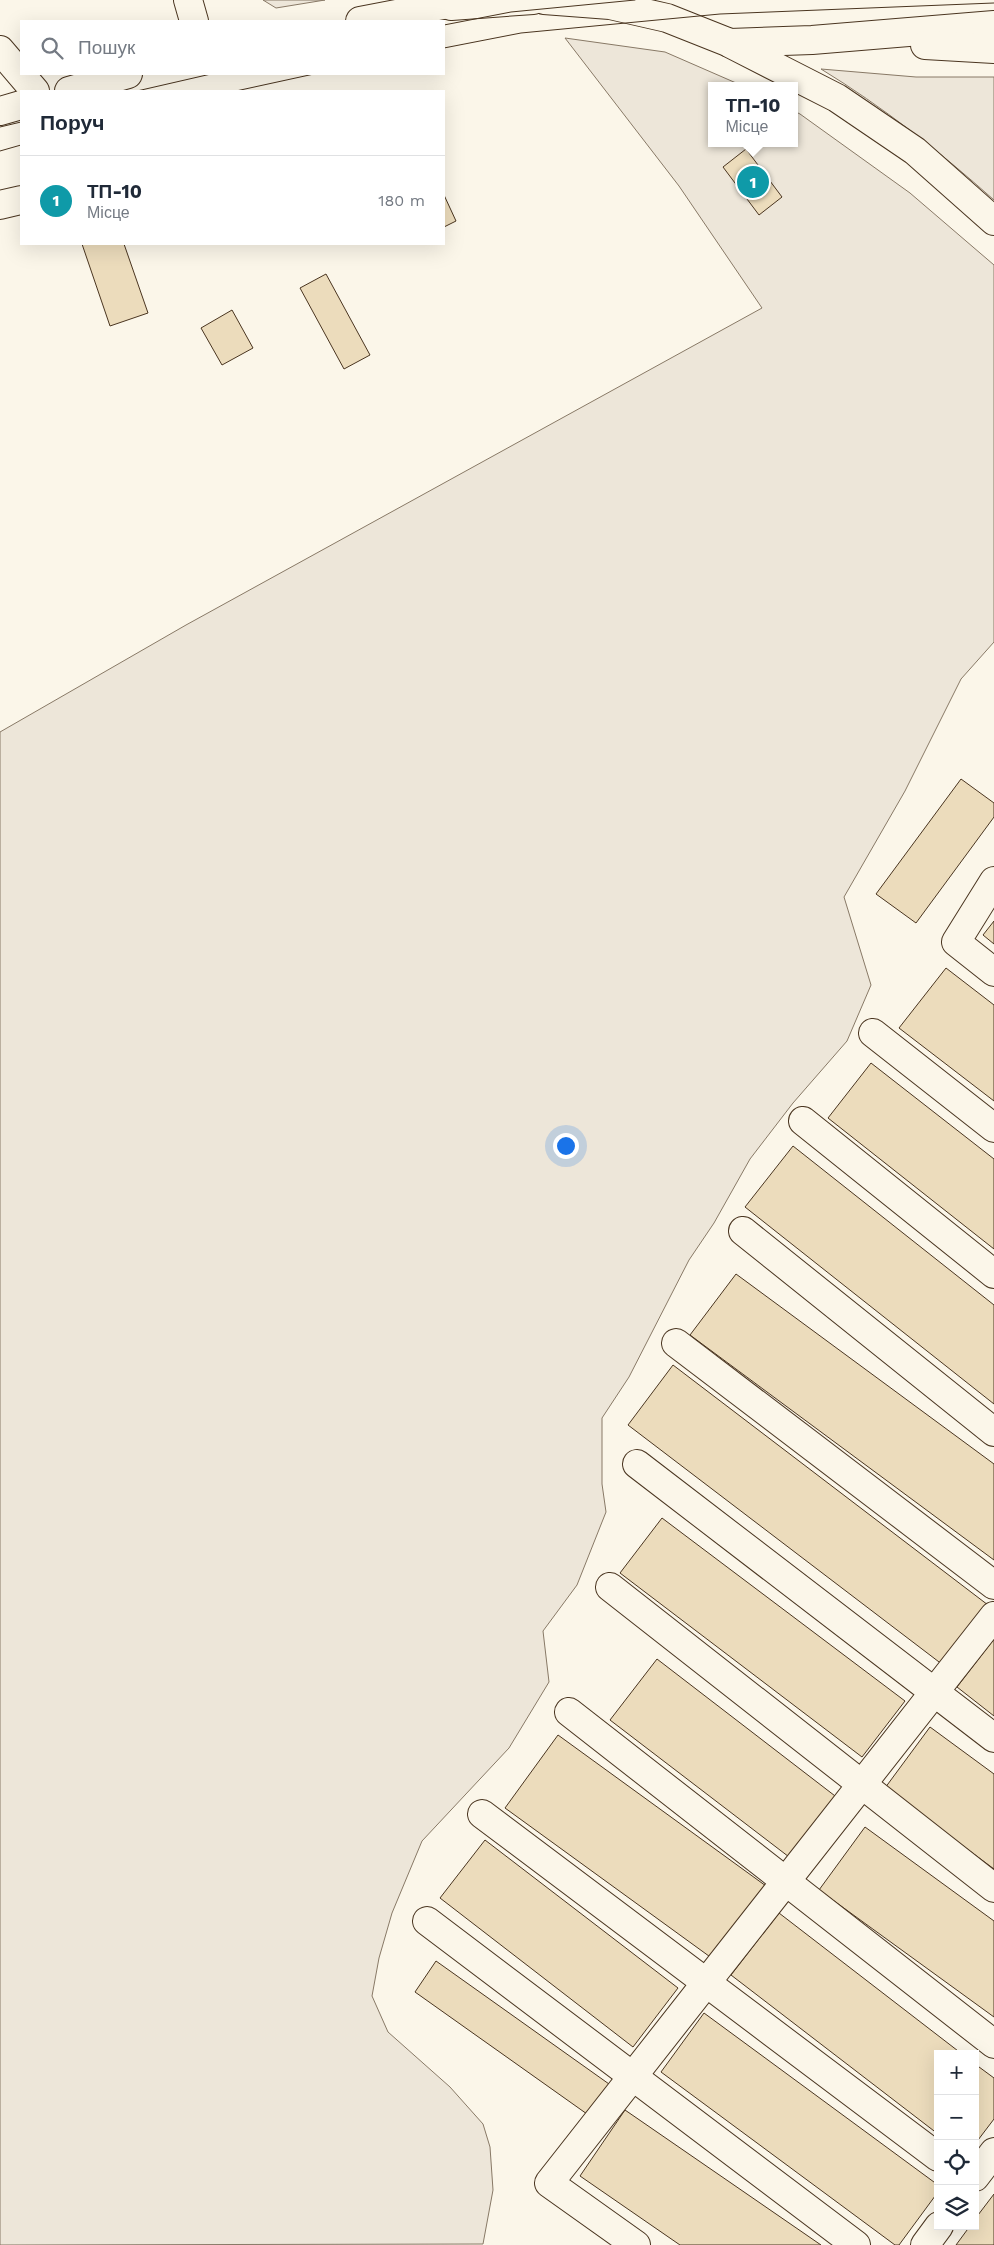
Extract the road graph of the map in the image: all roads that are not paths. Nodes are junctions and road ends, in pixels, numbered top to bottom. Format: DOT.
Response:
graph roads {
  1 [pos="188,0"];
  2 [pos="469,0"];
  3 [pos="533,0"];
  4 [pos="544,0"];
  5 [pos="432,7"];
  6 [pos="194,20"];
  7 [pos="365,20"];
  8 [pos="994,25"];
  9 [pos="812,40"];
  10 [pos="730,44"];
  11 [pos="994,49"];
  12 [pos="0,50"];
  13 [pos="20,73"];
  14 [pos="21,75"];
  15 [pos="125,75"];
  16 [pos="34,90"];
  17 [pos="72,90"];
  18 [pos="20,105"];
  19 [pos="0,111"];
  20 [pos="20,200"];
  21 [pos="0,205"];
  22 [pos="994,222"];
  23 [pos="994,880"];
  24 [pos="994,972"];
  25 [pos="873,1033"];
  26 [pos="803,1121"];
  27 [pos="994,1128"];
  28 [pos="743,1231"];
  29 [pos="994,1274"];
  30 [pos="676,1343"];
  31 [pos="994,1432"];
  32 [pos="636,1464"];
  33 [pos="994,1585"];
  34 [pos="610,1588"];
  35 [pos="994,1616"];
  36 [pos="934,1692"];
  37 [pos="569,1712"];
  38 [pos="994,1738"];
  39 [pos="862,1784"];
  40 [pos="482,1814"];
  41 [pos="785,1881"];
  42 [pos="994,1888"];
  43 [pos="427,1920"];
  44 [pos="706,1982"];
  45 [pos="994,2044"];
  46 [pos="633,2076"];
  47 [pos="994,2152"];
  48 [pos="934,2154"];
  49 [pos="979,2172"];
  50 [pos="936,2230"];
  51 [pos="636,2245"];
  52 [pos="856,2245"];
  53 [pos="925,2245"];
  1 -- 6 [label="main road"];
  2 -- 5 [label="main road"];
  3 -- 5 [label="main road"];
  4 -- 10 [label="main road"];
  5 -- 7 [label="main road"];
  8 -- 9 [label="main road"];
  9 -- 10 [label="main road"];
  9 -- 11 [label="main road"];
  10 -- 22 [label="main road"];
  12 -- 13 [label="main road"];
  14 -- 16 [label="main road"];
  15 -- 17 [label="main road"];
  18 -- 19 [label="main road"];
  20 -- 21 [label="main road"];
  23 -- 24 [label="main road"];
  25 -- 27 [label="main road"];
  26 -- 29 [label="main road"];
  28 -- 31 [label="main road"];
  30 -- 33 [label="main road"];
  32 -- 36 [label="main road"];
  34 -- 39 [label="main road"];
  35 -- 36 [label="main road"];
  36 -- 38 [label="main road"];
  36 -- 39 [label="main road"];
  37 -- 41 [label="main road"];
  39 -- 41 [label="main road"];
  39 -- 42 [label="main road"];
  40 -- 44 [label="main road"];
  41 -- 44 [label="main road"];
  41 -- 45 [label="main road"];
  43 -- 46 [label="main road"];
  44 -- 46 [label="main road"];
  44 -- 48 [label="main road"];
  46 -- 51 [label="main road"];
  46 -- 52 [label="main road"];
  47 -- 49 [label="main road"];
  50 -- 53 [label="main road"];
}
